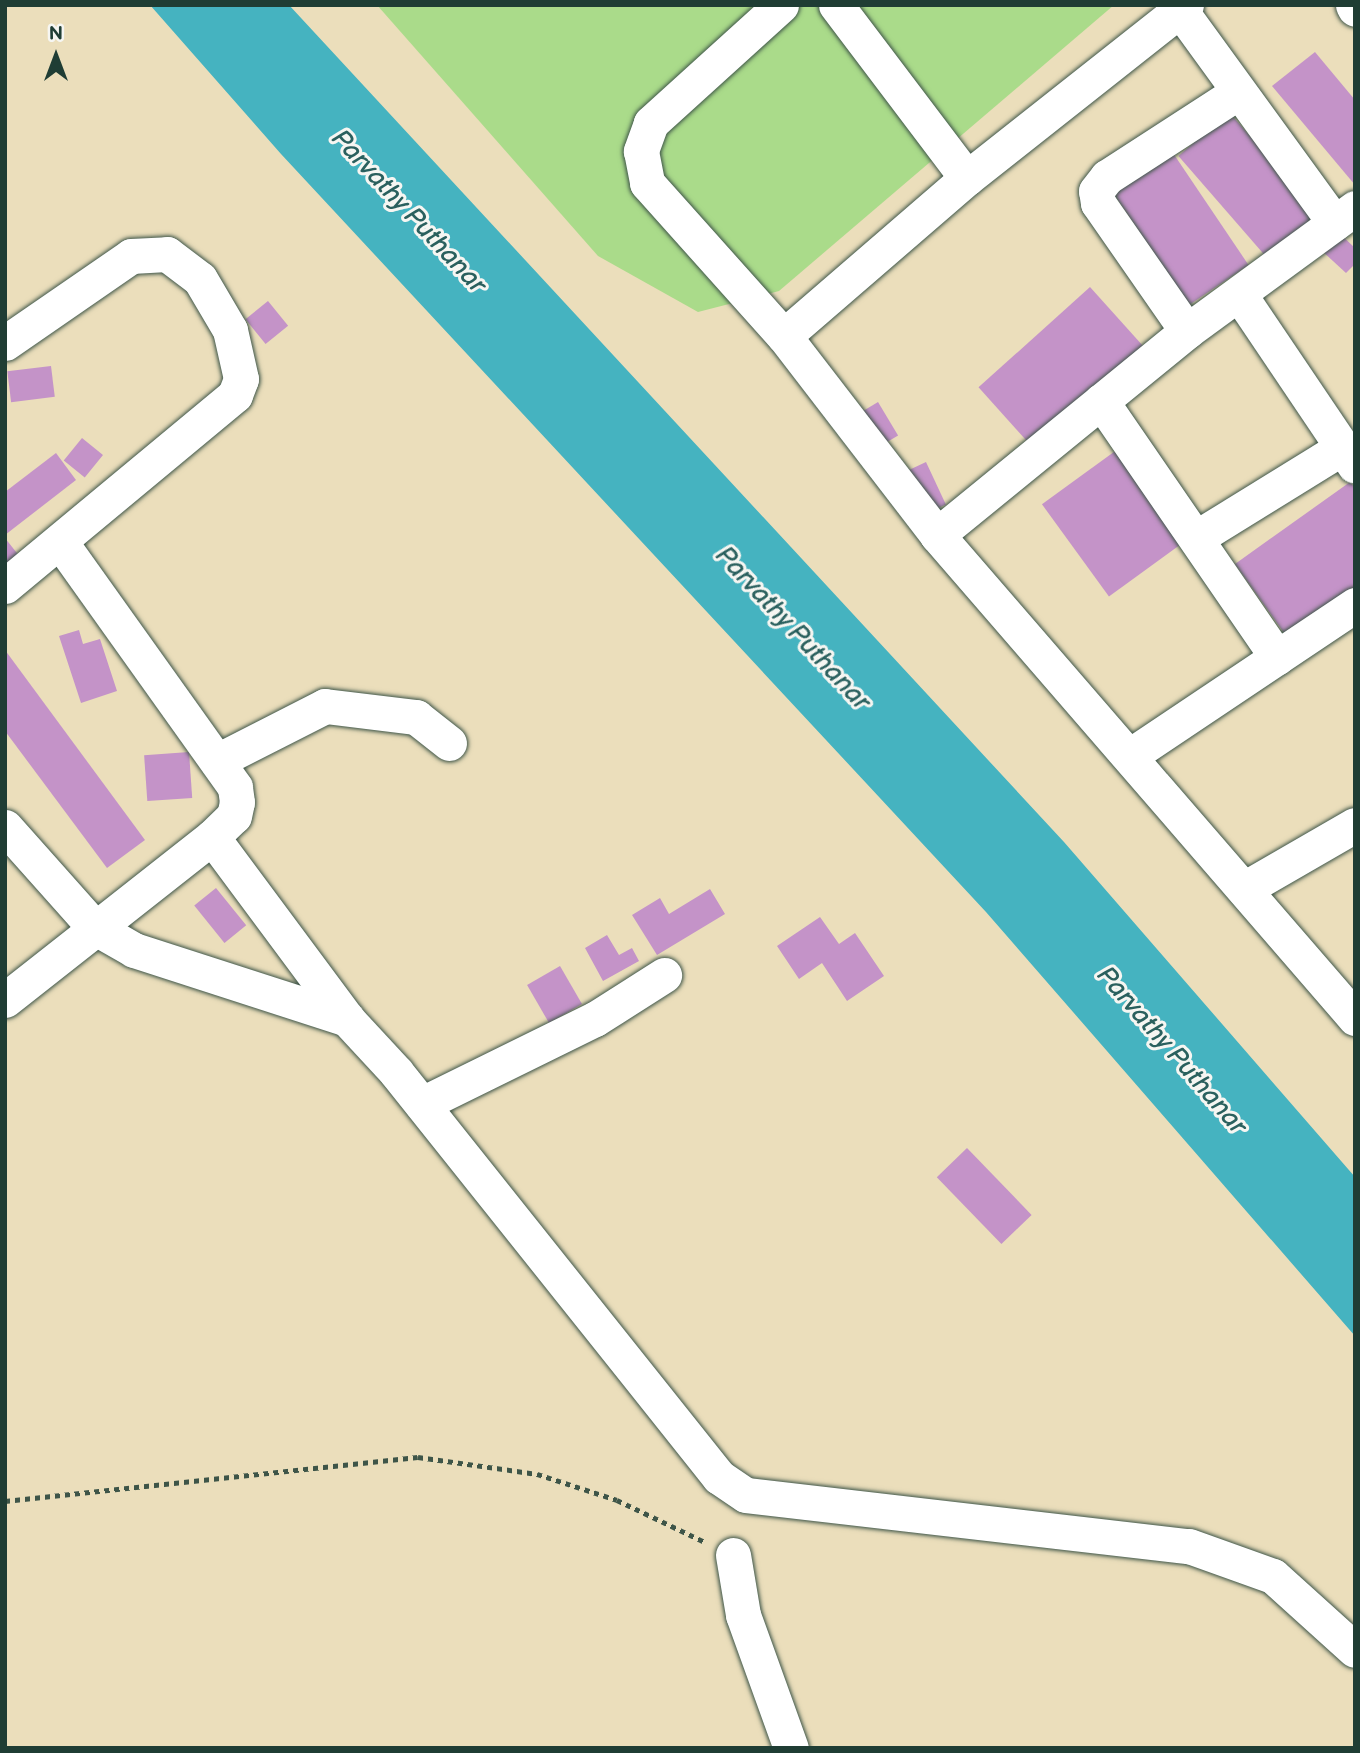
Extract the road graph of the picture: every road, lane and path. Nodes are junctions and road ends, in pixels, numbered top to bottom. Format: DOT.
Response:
graph roads {
  1 [pos="781,5"];
  2 [pos="836,5"];
  3 [pos="1183,8"];
  4 [pos="1237,93"];
  5 [pos="967,178"];
  6 [pos="1345,215"];
  7 [pos="1239,294"];
  8 [pos="1188,331"];
  9 [pos="784,336"];
  10 [pos="5,344"];
  11 [pos="1101,401"];
  12 [pos="1348,457"];
  13 [pos="937,535"];
  14 [pos="1196,538"];
  15 [pos="61,543"];
  16 [pos="5,586"];
  17 [pos="1355,605"];
  18 [pos="1277,657"];
  19 [pos="449,743"];
  20 [pos="1131,755"];
  21 [pos="217,761"];
  22 [pos="1355,824"];
  23 [pos="5,827"];
  24 [pos="212,837"];
  25 [pos="1244,889"];
  26 [pos="94,927"];
  27 [pos="664,975"];
  28 [pos="5,1000"];
  29 [pos="1355,1018"];
  30 [pos="347,1019"];
  31 [pos="422,1104"];
  32 [pos="5,1501"];
  33 [pos="733,1555"];
  34 [pos="1355,1650"];
  35 [pos="791,1748"];
  1 -- 9 [label="street"];
  2 -- 5 [label="street"];
  3 -- 4 [label="street"];
  3 -- 5 [label="street"];
  4 -- 6 [label="street"];
  4 -- 8 [label="street"];
  5 -- 9 [label="street"];
  6 -- 7 [label="street"];
  7 -- 8 [label="street"];
  7 -- 12 [label="street"];
  8 -- 11 [label="street"];
  9 -- 13 [label="street"];
  10 -- 15 [label="street"];
  11 -- 13 [label="street"];
  11 -- 14 [label="street"];
  12 -- 14 [label="street"];
  13 -- 20 [label="street"];
  14 -- 18 [label="street"];
  15 -- 16 [label="street"];
  15 -- 21 [label="street"];
  17 -- 18 [label="street"];
  18 -- 20 [label="street"];
  19 -- 21 [label="street"];
  20 -- 25 [label="street"];
  21 -- 24 [label="street"];
  22 -- 25 [label="street"];
  23 -- 26 [label="street"];
  24 -- 26 [label="street"];
  24 -- 30 [label="street"];
  25 -- 29 [label="street"];
  26 -- 28 [label="street"];
  26 -- 30 [label="street"];
  27 -- 31 [label="street"];
  30 -- 31 [label="street"];
  31 -- 34 [label="street"];
  32 -- 33 [label="path"];
  33 -- 35 [label="street"];
}
